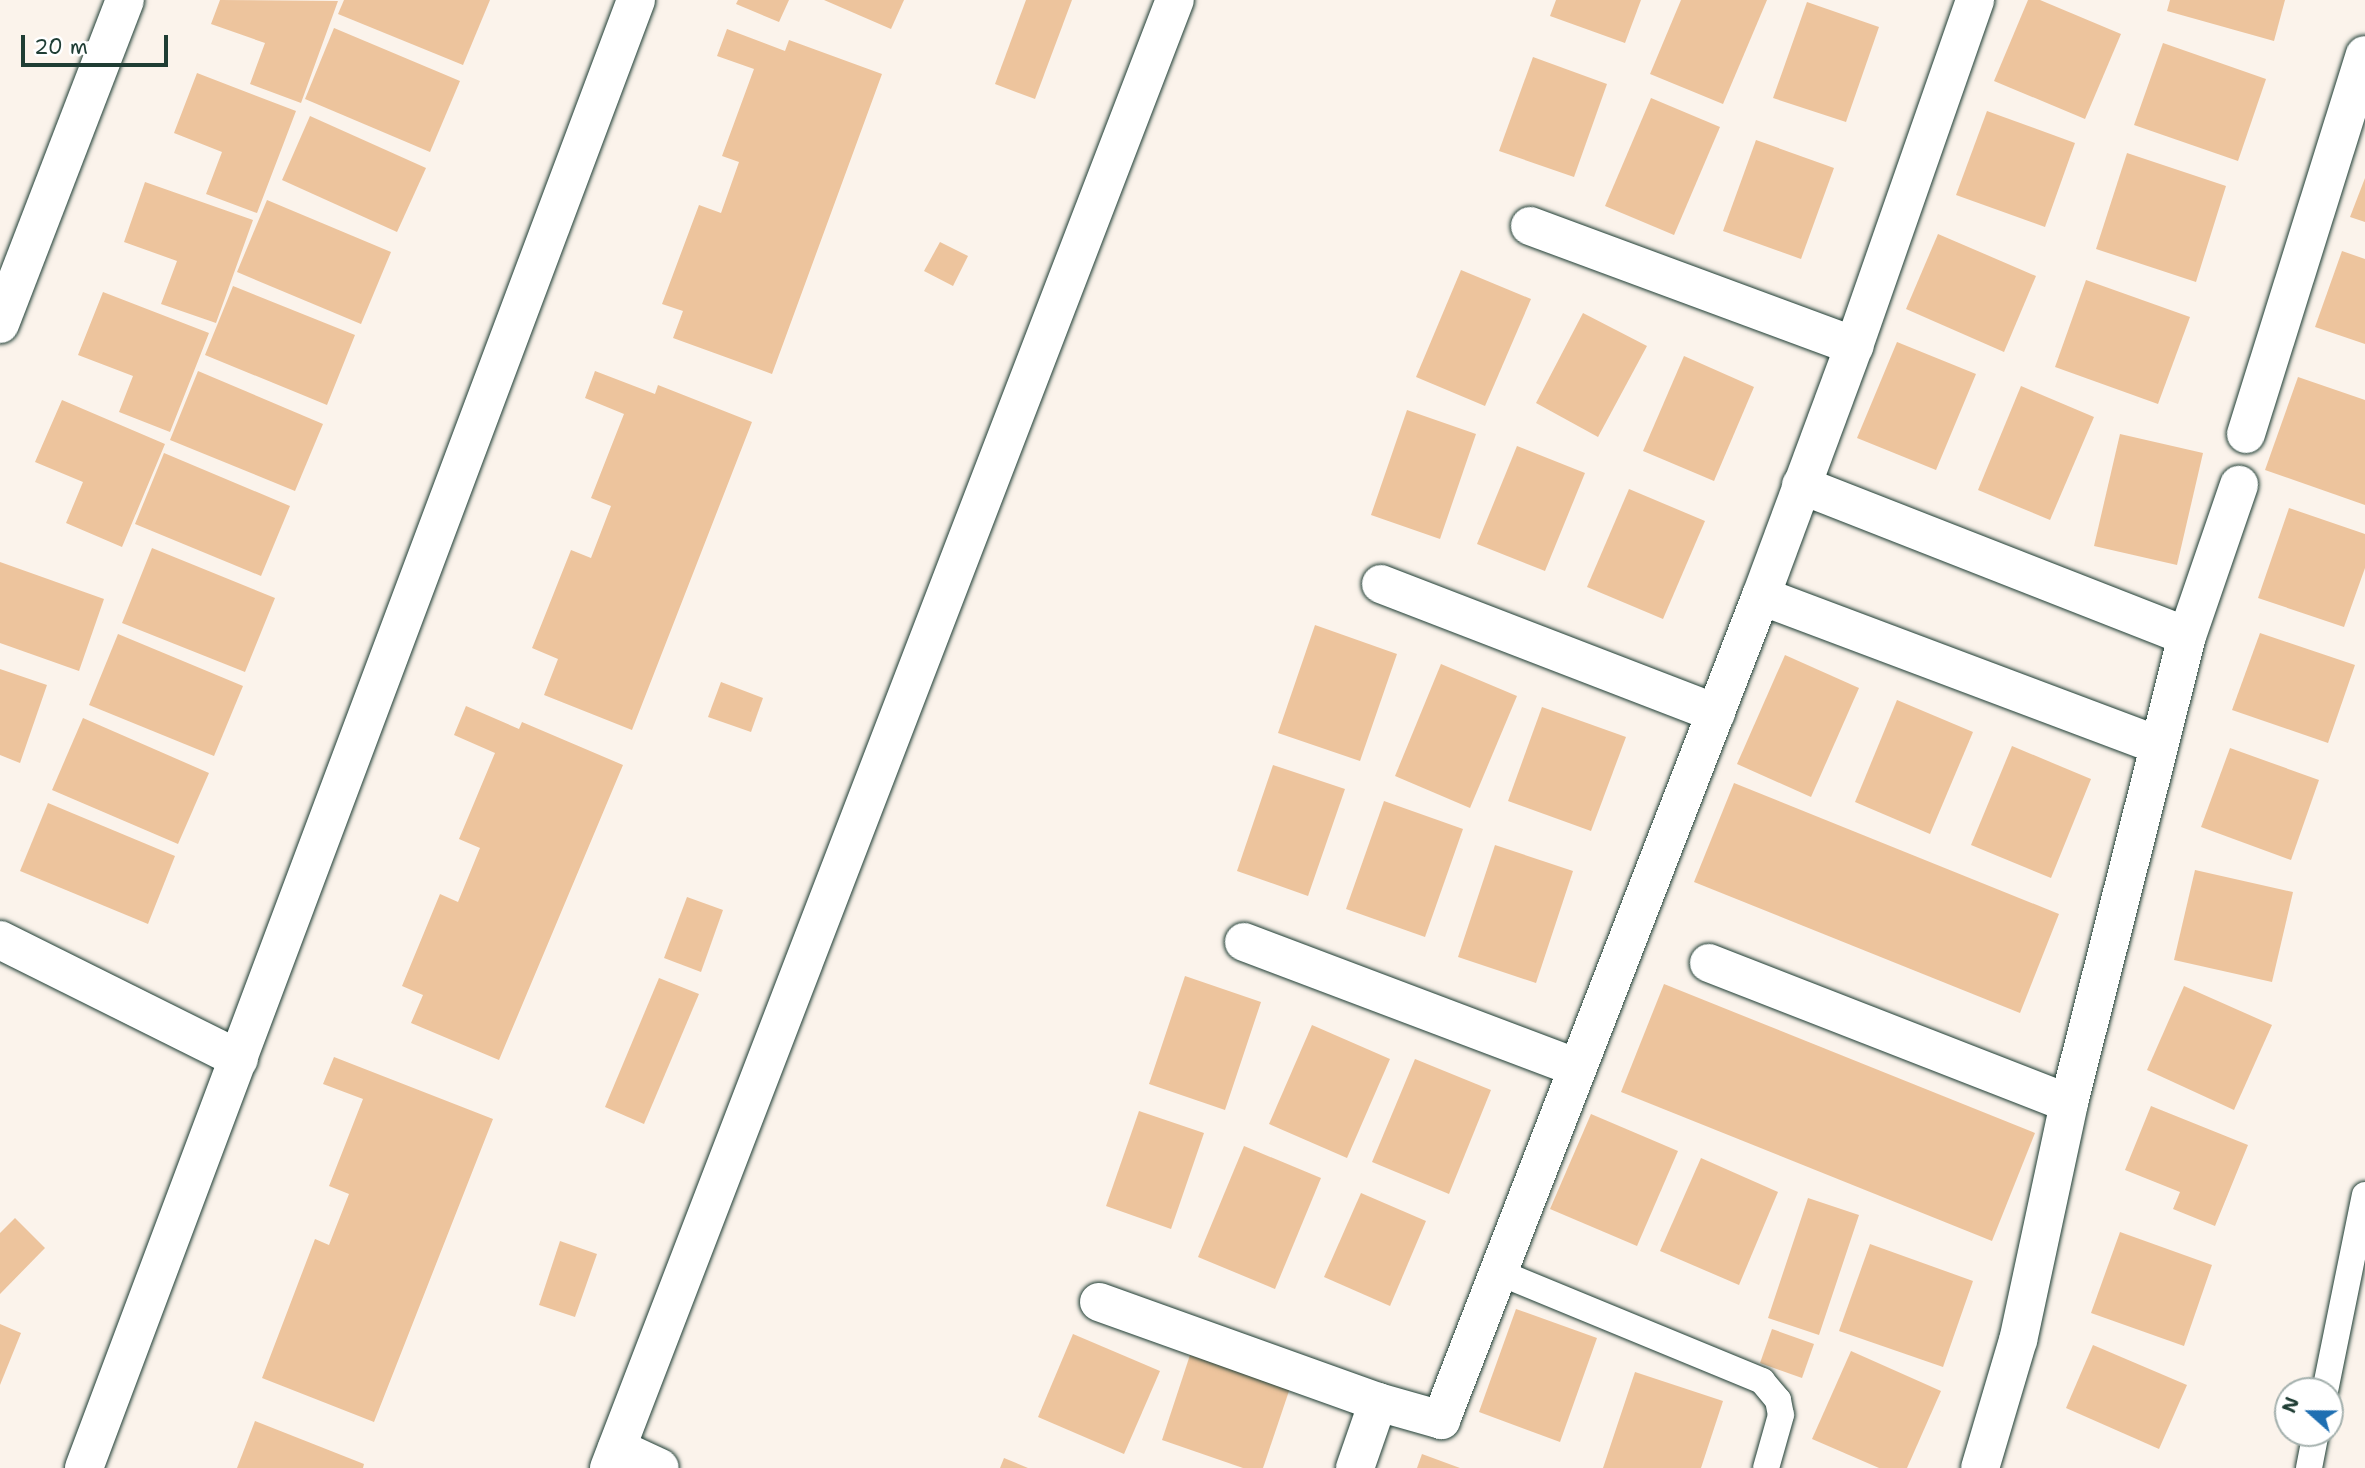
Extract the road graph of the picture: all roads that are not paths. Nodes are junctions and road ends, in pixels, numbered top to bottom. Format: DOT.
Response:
graph roads {
  1 [pos="125,0"];
  2 [pos="636,0"];
  3 [pos="1175,0"];
  4 [pos="1975,0"];
  5 [pos="2365,55"];
  6 [pos="1530,226"];
  7 [pos="0,324"];
  8 [pos="1854,346"];
  9 [pos="2246,434"];
  10 [pos="1801,485"];
  11 [pos="2239,485"];
  12 [pos="1381,584"];
  13 [pos="1760,596"];
  14 [pos="2187,635"];
  15 [pos="1716,713"];
  16 [pos="2157,745"];
  17 [pos="0,940"];
  18 [pos="1244,942"];
  19 [pos="1709,962"];
  20 [pos="239,1059"];
  21 [pos="1577,1068"];
  22 [pos="2069,1102"];
  23 [pos="2365,1195"];
  24 [pos="1498,1272"];
  25 [pos="1099,1303"];
  26 [pos="2328,1377"];
  27 [pos="1378,1402"];
  28 [pos="2313,1447"];
  29 [pos="613,1458"];
  30 [pos="84,1468"];
  31 [pos="660,1468"];
  32 [pos="1356,1468"];
  33 [pos="1766,1468"];
  34 [pos="1980,1468"];
  35 [pos="2309,1468"];
  1 -- 7 [label="street"];
  2 -- 20 [label="street"];
  3 -- 29 [label="street"];
  4 -- 8 [label="street"];
  5 -- 9 [label="street"];
  6 -- 8 [label="street"];
  8 -- 10 [label="street"];
  10 -- 13 [label="street"];
  10 -- 14 [label="street"];
  11 -- 14 [label="street"];
  12 -- 15 [label="street"];
  13 -- 15 [label="street"];
  13 -- 16 [label="street"];
  14 -- 16 [label="street"];
  15 -- 21 [label="street"];
  16 -- 22 [label="street"];
  17 -- 20 [label="street"];
  18 -- 21 [label="street"];
  19 -- 22 [label="street"];
  20 -- 30 [label="street"];
  21 -- 24 [label="street"];
  22 -- 34 [label="street"];
  23 -- 26 [label="lane"];
  24 -- 27 [label="street"];
  24 -- 33 [label="lane"];
  25 -- 27 [label="street"];
  27 -- 32 [label="street"];
  28 -- 35 [label="lane"];
  29 -- 31 [label="street"];
}
